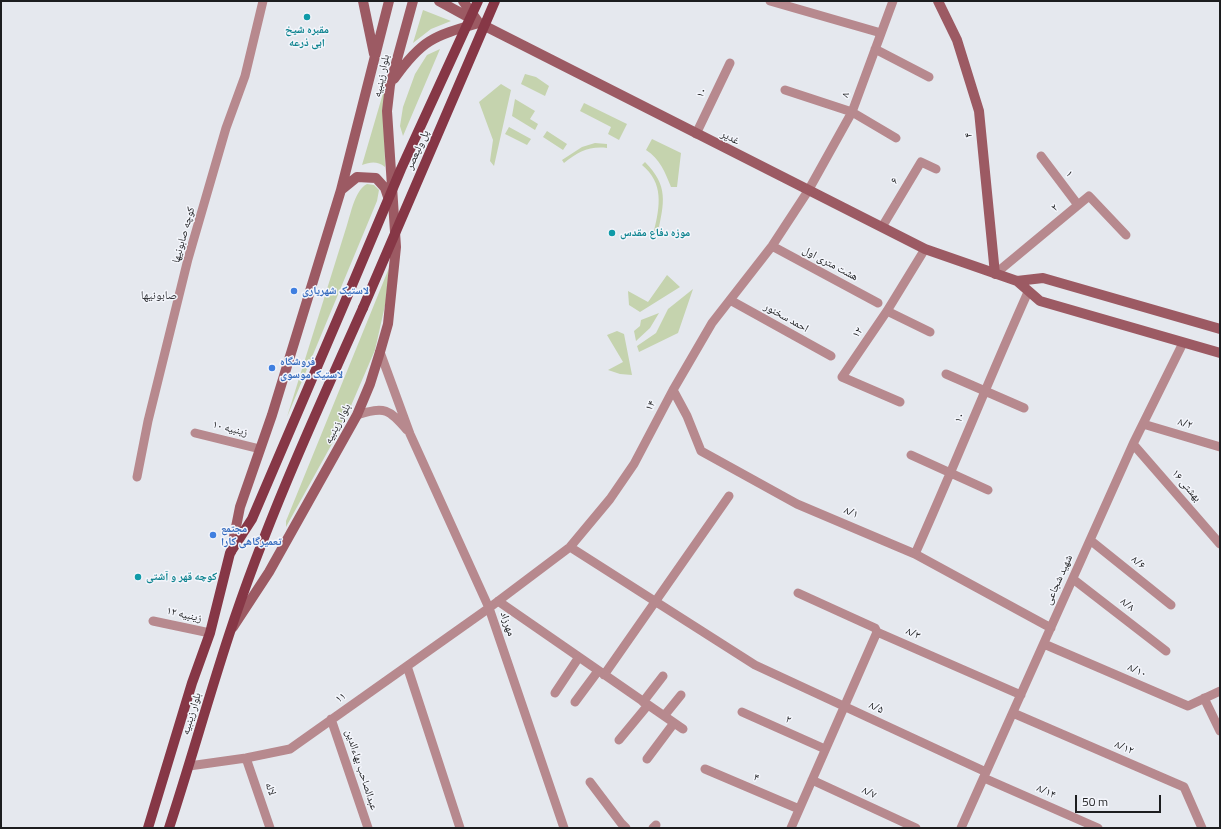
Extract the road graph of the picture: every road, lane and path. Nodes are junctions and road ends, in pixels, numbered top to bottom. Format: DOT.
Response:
graph roads {
  1 [pos="263,1"];
  2 [pos="363,1"];
  3 [pos="389,1"];
  4 [pos="413,1"];
  5 [pos="439,1"];
  6 [pos="463,1"];
  7 [pos="478,1"];
  8 [pos="495,1"];
  9 [pos="770,1"];
  10 [pos="893,1"];
  11 [pos="938,1"];
  12 [pos="479,23"];
  13 [pos="881,32"];
  14 [pos="875,49"];
  15 [pos="375,59"];
  16 [pos="730,64"];
  17 [pos="928,77"];
  18 [pos="390,85"];
  19 [pos="785,90"];
  20 [pos="852,112"];
  21 [pos="696,134"];
  22 [pos="896,138"];
  23 [pos="1041,156"];
  24 [pos="936,169"];
  25 [pos="341,190"];
  26 [pos="808,191"];
  27 [pos="1078,205"];
  28 [pos="395,218"];
  29 [pos="882,227"];
  30 [pos="1126,235"];
  31 [pos="772,246"];
  32 [pos="925,249"];
  33 [pos="995,274"];
  34 [pos="1017,281"];
  35 [pos="1028,292"];
  36 [pos="730,300"];
  37 [pos="878,303"];
  38 [pos="887,311"];
  39 [pos="1220,329"];
  40 [pos="930,332"];
  41 [pos="1183,343"];
  42 [pos="380,352"];
  43 [pos="1220,354"];
  44 [pos="831,356"];
  45 [pos="946,374"];
  46 [pos="673,390"];
  47 [pos="984,391"];
  48 [pos="900,402"];
  49 [pos="1024,408"];
  50 [pos="357,415"];
  51 [pos="1143,424"];
  52 [pos="195,433"];
  53 [pos="410,434"];
  54 [pos="1133,444"];
  55 [pos="1220,446"];
  56 [pos="260,449"];
  57 [pos="911,455"];
  58 [pos="951,473"];
  59 [pos="137,478"];
  60 [pos="988,490"];
  61 [pos="729,496"];
  62 [pos="1090,540"];
  63 [pos="1220,544"];
  64 [pos="570,547"];
  65 [pos="230,553"];
  66 [pos="915,554"];
  67 [pos="1073,579"];
  68 [pos="798,593"];
  69 [pos="498,601"];
  70 [pos="656,602"];
  71 [pos="1171,605"];
  72 [pos="489,608"];
  73 [pos="153,620"];
  74 [pos="1051,628"];
  75 [pos="877,632"];
  76 [pos="210,634"];
  77 [pos="229,634"];
  78 [pos="1044,644"];
  79 [pos="1166,651"];
  80 [pos="578,657"];
  81 [pos="407,666"];
  82 [pos="601,673"];
  83 [pos="663,676"];
  84 [pos="1220,691"];
  85 [pos="555,693"];
  86 [pos="681,695"];
  87 [pos="1021,695"];
  88 [pos="1204,698"];
  89 [pos="575,702"];
  90 [pos="645,703"];
  91 [pos="844,706"];
  92 [pos="742,712"];
  93 [pos="1013,713"];
  94 [pos="664,716"];
  95 [pos="332,719"];
  96 [pos="674,723"];
  97 [pos="683,729"];
  98 [pos="1220,731"];
  99 [pos="619,740"];
  100 [pos="825,749"];
  101 [pos="246,758"];
  102 [pos="647,759"];
  103 [pos="189,766"];
  104 [pos="705,769"];
  105 [pos="985,775"];
  106 [pos="812,780"];
  107 [pos="590,782"];
  108 [pos="799,809"];
  109 [pos="621,826"];
  110 [pos="793,827"];
  111 [pos="148,828"];
  112 [pos="169,828"];
  113 [pos="270,828"];
  114 [pos="368,828"];
  115 [pos="460,828"];
  116 [pos="564,828"];
  117 [pos="916,828"];
  118 [pos="961,828"];
  119 [pos="1098,828"];
  120 [pos="1202,828"];
  1 -- 59 [label="street, کوچه صابونیها"];
  2 -- 15 [label="main road"];
  3 -- 15 [label="main road, بلوار زینبیه"];
  4 -- 18 [label="main road, بلوار زینبیه"];
  5 -- 12 [label="main road, غدیر"];
  6 -- 12 [label="main road"];
  7 -- 65 [label="main road, پل ولیعصر, bridge"];
  8 -- 77 [label="main road, پل ولیعصر, bridge"];
  9 -- 13 [label="street"];
  10 -- 13 [label="street, ۸"];
  11 -- 33 [label="main road, ۴"];
  12 -- 18 [label="main road"];
  12 -- 21 [label="main road, غدیر"];
  13 -- 14 [label="street, ۸"];
  14 -- 17 [label="street"];
  14 -- 20 [label="street, ۸"];
  15 -- 25 [label="main road, بلوار زینبیه"];
  16 -- 21 [label="street, ۱۰"];
  18 -- 28 [label="main road, بلوار زینبیه"];
  19 -- 20 [label="street"];
  20 -- 22 [label="street"];
  20 -- 26 [label="street, ۸"];
  21 -- 26 [label="main road, غدیر"];
  23 -- 27 [label="street, ۱"];
  24 -- 29 [label="street, ۶"];
  25 -- 28 [label="main road"];
  25 -- 56 [label="main road, بلوار زینبیه"];
  26 -- 29 [label="main road, غدیر"];
  26 -- 31 [label="street, ۱۴"];
  27 -- 30 [label="street, ۲"];
  27 -- 33 [label="street, ۲"];
  28 -- 42 [label="main road, بلوار زینبیه"];
  29 -- 32 [label="main road, غدیر"];
  31 -- 36 [label="street, ۱۴"];
  31 -- 37 [label="street, هشت متری اول"];
  32 -- 33 [label="main road, غدیر"];
  32 -- 38 [label="street, ۱۲"];
  33 -- 34 [label="main road, غدیر"];
  34 -- 35 [label="main road"];
  34 -- 39 [label="main road"];
  35 -- 41 [label="main road"];
  35 -- 47 [label="street, ۱۰"];
  36 -- 44 [label="street, احمد سخنور"];
  36 -- 46 [label="street, ۱۴"];
  38 -- 40 [label="street"];
  38 -- 48 [label="street, ۱۲"];
  41 -- 43 [label="main road"];
  41 -- 51 [label="street, شهید شجاعی"];
  42 -- 50 [label="main road, بلوار زینبیه"];
  42 -- 53 [label="street"];
  45 -- 47 [label="street"];
  46 -- 64 [label="street, ۱۴"];
  46 -- 66 [label="street, ۸/۱"];
  47 -- 49 [label="street"];
  47 -- 58 [label="street, ۱۰"];
  50 -- 53 [label="street"];
  50 -- 77 [label="main road, بلوار زینبیه"];
  51 -- 54 [label="street, شهید شجاعی"];
  51 -- 55 [label="street, ۸/۲"];
  52 -- 56 [label="street, زینبیه ۱۰"];
  53 -- 72 [label="street, مهرزاد"];
  54 -- 62 [label="street, شهید شجاعی"];
  54 -- 63 [label="street, ۱۶ بهشتی"];
  56 -- 65 [label="main road, بلوار زینبیه"];
  57 -- 58 [label="street"];
  58 -- 60 [label="street"];
  58 -- 66 [label="street, ۱۰"];
  61 -- 70 [label="street"];
  62 -- 67 [label="street, شهید شجاعی"];
  62 -- 71 [label="street, ۸/۶"];
  64 -- 69 [label="street, ۱۴"];
  64 -- 70 [label="street, ۸/۵"];
  65 -- 76 [label="main road, بلوار زینبیه"];
  66 -- 74 [label="street, ۸/۱"];
  67 -- 74 [label="street, شهید شجاعی"];
  67 -- 79 [label="street, ۸/۸"];
  68 -- 75 [label="street, ۸/۳"];
  69 -- 72 [label="street, ۱۴"];
  69 -- 80 [label="street"];
  70 -- 82 [label="street"];
  70 -- 91 [label="street, ۸/۵"];
  72 -- 81 [label="street, ۱۱"];
  72 -- 116 [label="street, مهرزاد"];
  73 -- 76 [label="street, زینبیه ۱۲"];
  74 -- 78 [label="street, شهید شجاعی"];
  75 -- 87 [label="street, ۸/۳"];
  75 -- 91 [label="street"];
  76 -- 111 [label="main road, بلوار زینبیه"];
  77 -- 103 [label="main road, بلوار زینبیه"];
  78 -- 87 [label="street, شهید شجاعی"];
  78 -- 88 [label="street, ۸/۱۰"];
  80 -- 82 [label="street"];
  80 -- 85 [label="street"];
  81 -- 95 [label="street, ۱۱"];
  81 -- 115 [label="street"];
  82 -- 89 [label="street"];
  82 -- 90 [label="street"];
  83 -- 90 [label="street"];
  84 -- 88 [label="street, ۸/۱۰"];
  86 -- 94 [label="street"];
  87 -- 93 [label="street, شهید شجاعی"];
  88 -- 98 [label="street"];
  90 -- 94 [label="street"];
  90 -- 99 [label="street"];
  91 -- 100 [label="street"];
  91 -- 105 [label="street, ۸/۵"];
  92 -- 100 [label="street, ۲"];
  93 -- 105 [label="street, شهید شجاعی"];
  93 -- 120 [label="street, ۸/۱۲"];
  94 -- 96 [label="street"];
  95 -- 101 [label="street, ۱۱"];
  95 -- 114 [label="street, عبدالصاحب بهاءالدین"];
  96 -- 97 [label="street"];
  96 -- 102 [label="street"];
  100 -- 106 [label="street"];
  101 -- 103 [label="street, ۱۱"];
  101 -- 113 [label="street, لاله"];
  103 -- 112 [label="main road, بلوار زینبیه"];
  104 -- 108 [label="street, ۴"];
  105 -- 118 [label="street, شهید شجاعی"];
  105 -- 119 [label="street, ۸/۱۴"];
  106 -- 108 [label="street"];
  106 -- 117 [label="street, ۸/۷"];
  107 -- 109 [label="street"];
  108 -- 110 [label="street"];
}
